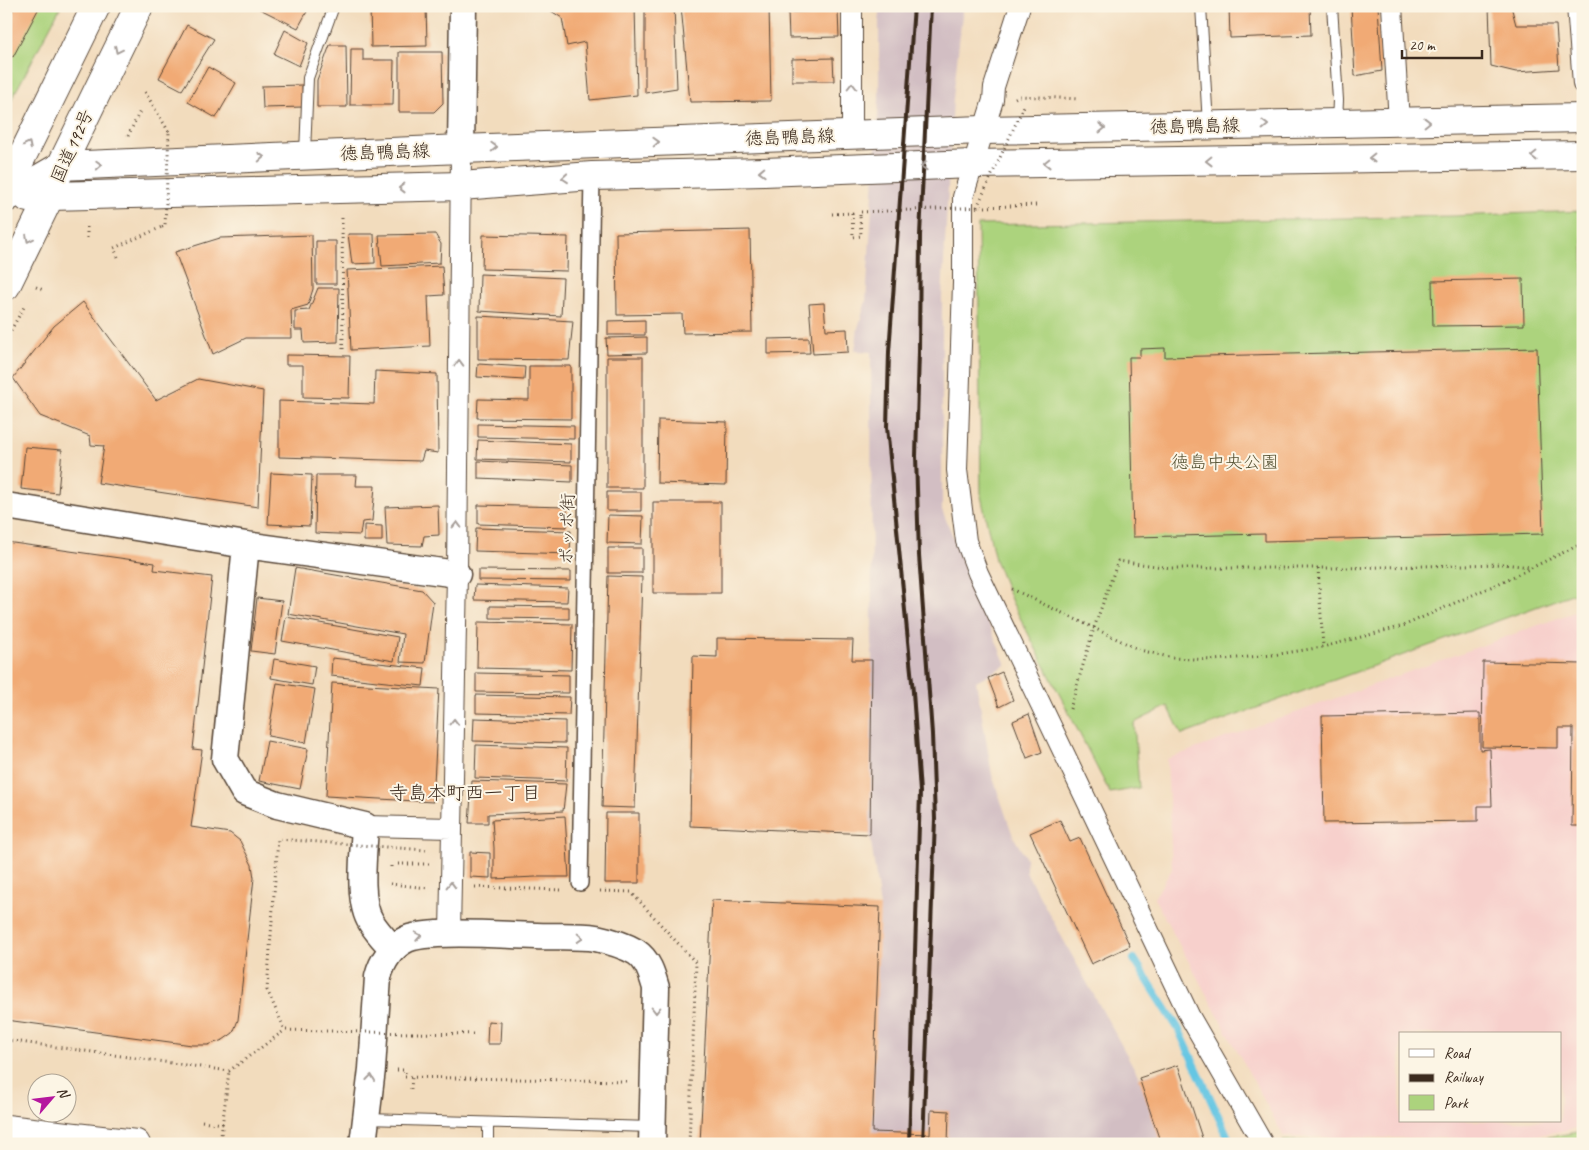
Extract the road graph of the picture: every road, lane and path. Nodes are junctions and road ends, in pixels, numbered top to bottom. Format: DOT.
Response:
graph roads {
  1 [pos="96,6"];
  2 [pos="139,6"];
  3 [pos="334,6"];
  4 [pos="463,6"];
  5 [pos="852,6"];
  6 [pos="1020,6"];
  7 [pos="1202,6"];
  8 [pos="1332,6"];
  9 [pos="1392,6"];
  10 [pos="1577,6"];
  11 [pos="1583,84"];
  12 [pos="144,92"];
  13 [pos="1082,99"];
  14 [pos="1008,100"];
  15 [pos="1026,106"];
  16 [pos="140,111"];
  17 [pos="1583,118"];
  18 [pos="1399,122"];
  19 [pos="1337,123"];
  20 [pos="1208,126"];
  21 [pos="983,130"];
  22 [pos="130,132"];
  23 [pos="852,135"];
  24 [pos="461,149"];
  25 [pos="304,155"];
  26 [pos="1583,155"];
  27 [pos="973,164"];
  28 [pos="61,166"];
  29 [pos="592,176"];
  30 [pos="461,186"];
  31 [pos="6,189"];
  32 [pos="50,196"];
  33 [pos="6,200"];
  34 [pos="1038,206"];
  35 [pos="977,207"];
  36 [pos="832,214"];
  37 [pos="342,218"];
  38 [pos="87,222"];
  39 [pos="87,238"];
  40 [pos="118,257"];
  41 [pos="6,286"];
  42 [pos="22,310"];
  43 [pos="6,339"];
  44 [pos="343,348"];
  45 [pos="6,506"];
  46 [pos="1583,543"];
  47 [pos="246,545"];
  48 [pos="1531,567"];
  49 [pos="1318,568"];
  50 [pos="978,573"];
  51 [pos="457,574"];
  52 [pos="1094,628"];
  53 [pos="1323,647"];
  54 [pos="1059,744"];
  55 [pos="365,826"];
  56 [pos="452,828"];
  57 [pos="426,850"];
  58 [pos="391,864"];
  59 [pos="424,865"];
  60 [pos="580,883"];
  61 [pos="390,884"];
  62 [pos="432,888"];
  63 [pos="450,933"];
  64 [pos="393,949"];
  65 [pos="285,1030"];
  66 [pos="477,1034"];
  67 [pos="6,1040"];
  68 [pos="397,1070"];
  69 [pos="229,1071"];
  70 [pos="412,1077"];
  71 [pos="626,1081"];
  72 [pos="412,1089"];
  73 [pos="202,1122"];
  74 [pos="488,1123"];
  75 [pos="223,1124"];
  76 [pos="6,1129"];
  77 [pos="364,1131"];
  78 [pos="652,1135"];
  79 [pos="136,1144"];
  80 [pos="220,1144"];
  81 [pos="488,1144"];
  82 [pos="1263,1144"];
  31 -- 1 [label="main road, one-way"];
  2 -- 28 [label="main road, 国道192号, one-way"];
  3 -- 25 [label="lane"];
  4 -- 24 [label="street"];
  23 -- 5 [label="street, one-way"];
  6 -- 21 [label="street"];
  7 -- 20 [label="lane"];
  8 -- 19 [label="lane"];
  9 -- 18 [label="street"];
  10 -- 11 [label="street"];
  12 -- 40 [label="path, bridge"];
  13 -- 14 [label="path"];
  15 -- 35 [label="path, bridge"];
  16 -- 22 [label="path"];
  18 -- 17 [label="main road, 徳島鴨島線, one-way"];
  18 -- 19 [label="main road, 徳島鴨島線"];
  20 -- 19 [label="main road, 徳島鴨島線, one-way"];
  21 -- 20 [label="main road, 徳島鴨島線, one-way"];
  21 -- 23 [label="main road, 徳島鴨島線"];
  21 -- 27 [label="street"];
  24 -- 23 [label="main road, 徳島鴨島線, one-way"];
  24 -- 25 [label="main road, 徳島鴨島線"];
  24 -- 30 [label="street"];
  28 -- 25 [label="main road, 徳島鴨島線, one-way"];
  26 -- 27 [label="main road, 徳島鴨島線, one-way"];
  27 -- 29 [label="main road, 徳島鴨島線, one-way"];
  27 -- 50 [label="street"];
  28 -- 32 [label="main road, 国道192号"];
  28 -- 33 [label="main road, 徳島鴨島線"];
  29 -- 30 [label="main road, 徳島鴨島線, one-way"];
  29 -- 60 [label="street, ポッポ街"];
  30 -- 32 [label="main road, 徳島鴨島線, one-way"];
  51 -- 30 [label="street, one-way"];
  32 -- 33 [label="main road, 徳島鴨島線"];
  32 -- 41 [label="main road, 国道192号, one-way"];
  34 -- 35 [label="path"];
  35 -- 36 [label="path, bridge"];
  37 -- 44 [label="path"];
  38 -- 39 [label="path"];
  42 -- 43 [label="path"];
  45 -- 47 [label="street"];
  46 -- 48 [label="path"];
  47 -- 51 [label="street"];
  47 -- 55 [label="street"];
  48 -- 49 [label="path"];
  48 -- 53 [label="path"];
  49 -- 52 [label="path"];
  49 -- 53 [label="path"];
  50 -- 52 [label="path"];
  50 -- 54 [label="street"];
  56 -- 51 [label="street, one-way"];
  52 -- 53 [label="path"];
  52 -- 54 [label="path"];
  54 -- 82 [label="street"];
  55 -- 56 [label="street"];
  55 -- 64 [label="street"];
  63 -- 56 [label="street, one-way"];
  57 -- 65 [label="path, bridge"];
  58 -- 59 [label="path"];
  61 -- 62 [label="path"];
  64 -- 63 [label="street, one-way"];
  63 -- 78 [label="street, one-way"];
  77 -- 64 [label="street, one-way"];
  65 -- 66 [label="path, bridge"];
  65 -- 69 [label="path"];
  67 -- 69 [label="path"];
  68 -- 70 [label="path"];
  69 -- 75 [label="path"];
  70 -- 71 [label="path"];
  70 -- 72 [label="path"];
  73 -- 75 [label="path"];
  74 -- 77 [label="lane"];
  74 -- 78 [label="lane"];
  74 -- 81 [label="lane"];
  75 -- 80 [label="path"];
  76 -- 79 [label="main road"];
}
